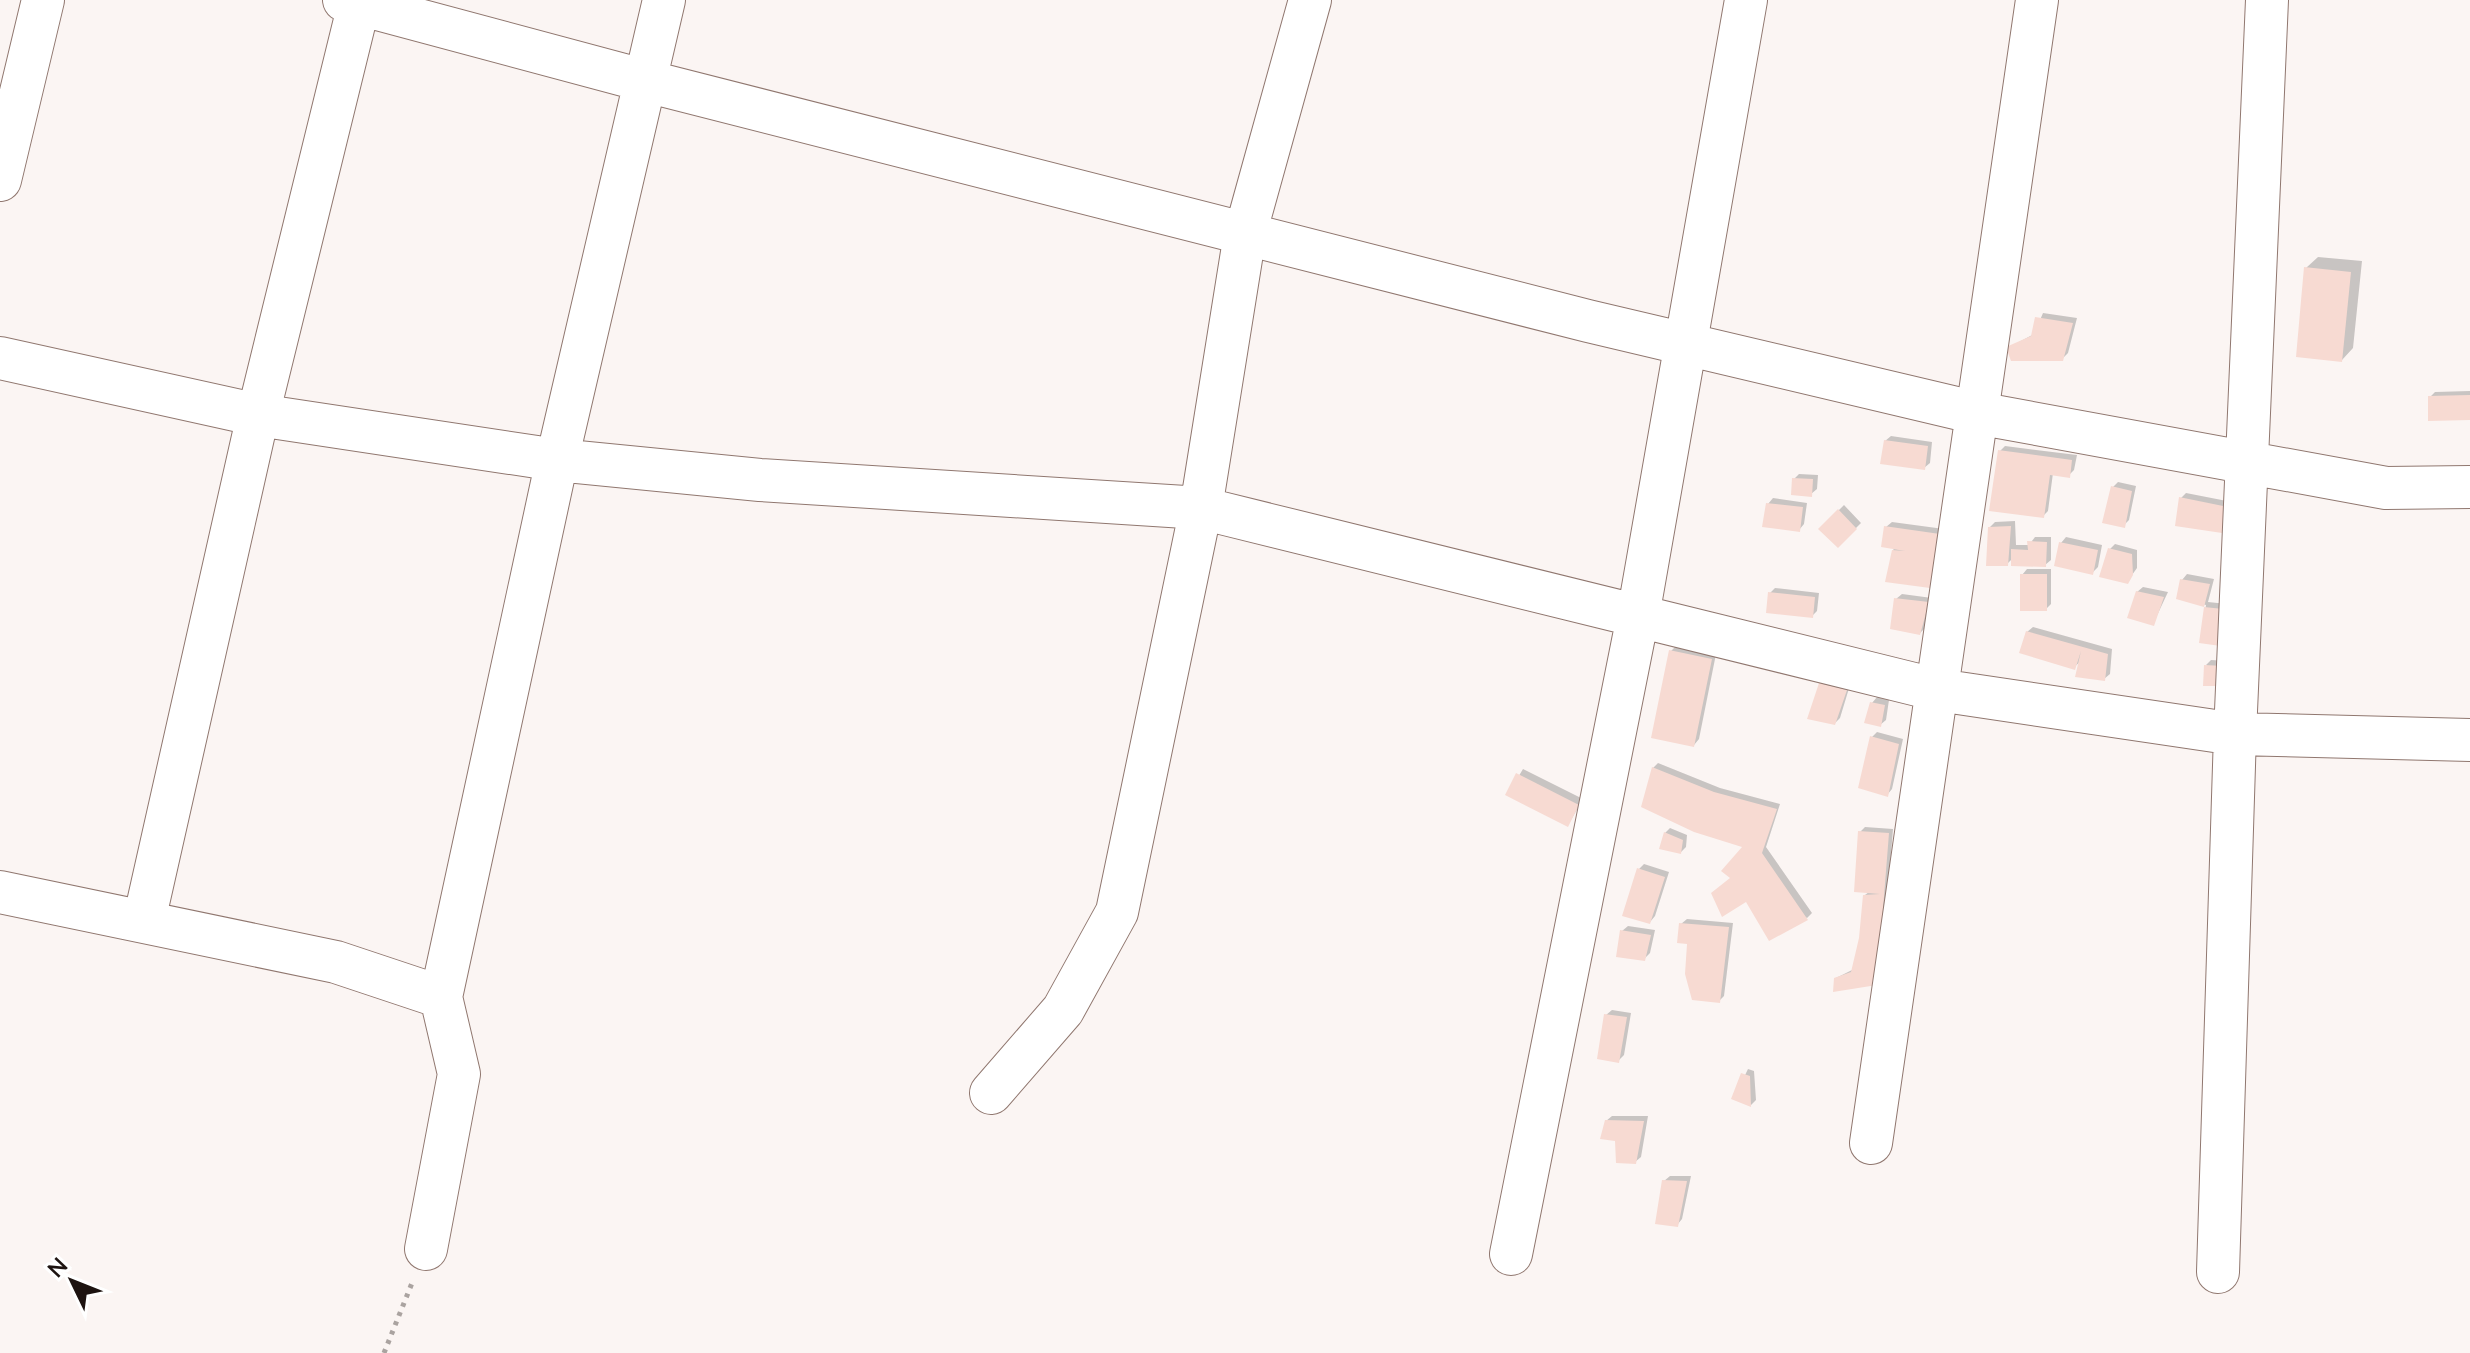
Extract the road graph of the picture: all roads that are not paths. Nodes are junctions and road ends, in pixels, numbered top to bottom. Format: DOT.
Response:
graph roads {
  1 [pos="43,0"];
  2 [pos="664,0"];
  3 [pos="1310,0"];
  4 [pos="1746,0"];
  5 [pos="2037,0"];
  6 [pos="2267,0"];
  7 [pos="351,2"];
  8 [pos="646,81"];
  9 [pos="0,180"];
  10 [pos="1245,234"];
  11 [pos="1687,345"];
  12 [pos="0,358"];
  13 [pos="1977,413"];
  14 [pos="258,415"];
  15 [pos="557,460"];
  16 [pos="2249,463"];
  17 [pos="2470,487"];
  18 [pos="1201,508"];
  19 [pos="1638,616"];
  20 [pos="1938,690"];
  21 [pos="2235,734"];
  22 [pos="2470,740"];
  23 [pos="0,892"];
  24 [pos="144,921"];
  25 [pos="441,997"];
  26 [pos="991,1093"];
  27 [pos="1871,1143"];
  28 [pos="426,1249"];
  29 [pos="1511,1254"];
  30 [pos="2218,1272"];
  1 -- 9 [label="street"];
  2 -- 8 [label="street"];
  3 -- 10 [label="street"];
  4 -- 11 [label="street"];
  5 -- 13 [label="street"];
  6 -- 16 [label="street"];
  7 -- 8 [label="street"];
  7 -- 14 [label="street"];
  8 -- 10 [label="street"];
  8 -- 15 [label="street"];
  10 -- 11 [label="street"];
  10 -- 18 [label="street"];
  11 -- 13 [label="street"];
  11 -- 19 [label="street"];
  12 -- 14 [label="street"];
  13 -- 16 [label="street"];
  13 -- 20 [label="street"];
  14 -- 15 [label="street"];
  14 -- 24 [label="street"];
  15 -- 18 [label="street"];
  15 -- 25 [label="street"];
  16 -- 17 [label="street"];
  16 -- 21 [label="street"];
  18 -- 19 [label="street"];
  18 -- 26 [label="street"];
  19 -- 20 [label="street"];
  19 -- 29 [label="street"];
  20 -- 21 [label="street"];
  20 -- 27 [label="street"];
  21 -- 22 [label="street"];
  21 -- 30 [label="street"];
  23 -- 24 [label="street"];
  24 -- 25 [label="street"];
  25 -- 28 [label="street"];
}
